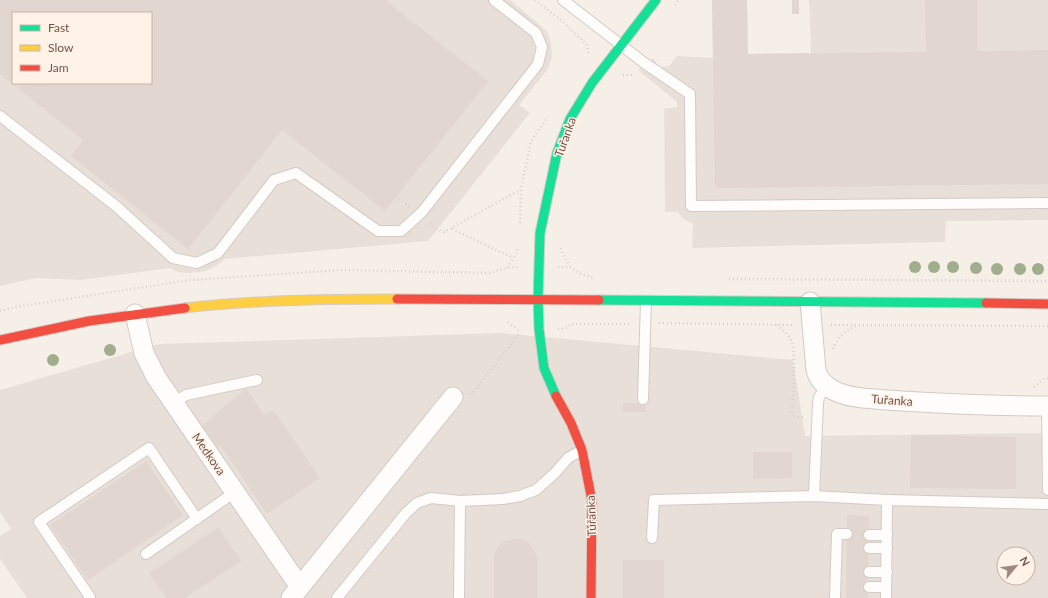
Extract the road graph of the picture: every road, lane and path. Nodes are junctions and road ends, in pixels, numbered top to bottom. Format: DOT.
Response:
graph roads {
  1 [pos="494,0"];
  2 [pos="563,0"];
  3 [pos="656,0"];
  4 [pos="679,0"];
  5 [pos="671,11"];
  6 [pos="620,46"];
  7 [pos="642,62"];
  8 [pos="622,76"];
  9 [pos="0,116"];
  10 [pos="521,189"];
  11 [pos="1048,203"];
  12 [pos="437,228"];
  13 [pos="452,228"];
  14 [pos="561,247"];
  15 [pos="513,258"];
  16 [pos="570,267"];
  17 [pos="722,279"];
  18 [pos="1048,281"];
  19 [pos="538,299"];
  20 [pos="646,301"];
  21 [pos="810,302"];
  22 [pos="1048,304"];
  23 [pos="135,314"];
  24 [pos="776,325"];
  25 [pos="855,325"];
  26 [pos="0,340"];
  27 [pos="833,350"];
  28 [pos="1048,378"];
  29 [pos="257,380"];
  30 [pos="827,386"];
  31 [pos="1031,390"];
  32 [pos="453,397"];
  33 [pos="643,400"];
  34 [pos="173,403"];
  35 [pos="1047,406"];
  36 [pos="817,417"];
  37 [pos="582,450"];
  38 [pos="1048,490"];
  39 [pos="235,492"];
  40 [pos="814,496"];
  41 [pos="887,500"];
  42 [pos="460,501"];
  43 [pos="1048,504"];
  44 [pos="197,519"];
  45 [pos="847,534"];
  46 [pos="869,535"];
  47 [pos="887,535"];
  48 [pos="652,538"];
  49 [pos="836,548"];
  50 [pos="847,548"];
  51 [pos="869,548"];
  52 [pos="887,548"];
  53 [pos="146,554"];
  54 [pos="836,571"];
  55 [pos="847,572"];
  56 [pos="869,572"];
  57 [pos="887,572"];
  58 [pos="836,587"];
  59 [pos="847,587"];
  60 [pos="869,587"];
  61 [pos="886,587"];
  62 [pos="295,592"];
  63 [pos="90,597"];
  64 [pos="337,598"];
  65 [pos="459,598"];
  66 [pos="591,598"];
  67 [pos="835,598"];
  68 [pos="886,598"];
  1 -- 9 [label="lane"];
  2 -- 6 [label="lane"];
  3 -- 6 [label="street, Tuřanka"];
  4 -- 5 [label="path"];
  6 -- 7 [label="lane"];
  6 -- 19 [label="street, Tuřanka"];
  7 -- 8 [label="path"];
  7 -- 11 [label="lane"];
  10 -- 13 [label="path"];
  12 -- 13 [label="path"];
  13 -- 15 [label="path"];
  14 -- 16 [label="path"];
  17 -- 18 [label="path"];
  19 -- 20 [label="street"];
  19 -- 23 [label="street"];
  19 -- 37 [label="street, Tuřanka"];
  20 -- 21 [label="street"];
  20 -- 33 [label="lane"];
  21 -- 22 [label="street"];
  21 -- 30 [label="street, Tuřanka"];
  23 -- 26 [label="street"];
  23 -- 34 [label="street, Medkova"];
  24 -- 36 [label="path"];
  25 -- 27 [label="path"];
  28 -- 31 [label="path"];
  29 -- 34 [label="lane"];
  30 -- 35 [label="street, Tuřanka"];
  30 -- 36 [label="lane"];
  32 -- 62 [label="street, Medkova"];
  34 -- 39 [label="street, Medkova"];
  35 -- 38 [label="lane"];
  36 -- 40 [label="lane"];
  37 -- 42 [label="lane"];
  37 -- 66 [label="street, Tuřanka"];
  39 -- 44 [label="lane"];
  39 -- 62 [label="street, Medkova"];
  40 -- 41 [label="lane"];
  40 -- 48 [label="lane"];
  41 -- 43 [label="lane"];
  41 -- 47 [label="lane"];
  42 -- 64 [label="lane"];
  42 -- 65 [label="lane"];
  44 -- 53 [label="lane"];
  44 -- 63 [label="lane"];
  45 -- 49 [label="lane"];
  46 -- 47 [label="lane"];
  47 -- 52 [label="lane"];
  49 -- 50 [label="lane"];
  49 -- 54 [label="lane"];
  51 -- 52 [label="lane"];
  52 -- 57 [label="lane"];
  54 -- 55 [label="lane"];
  54 -- 58 [label="lane"];
  56 -- 57 [label="lane"];
  57 -- 61 [label="lane"];
  58 -- 59 [label="lane"];
  58 -- 67 [label="lane"];
  60 -- 61 [label="lane"];
  61 -- 68 [label="lane"];
}
